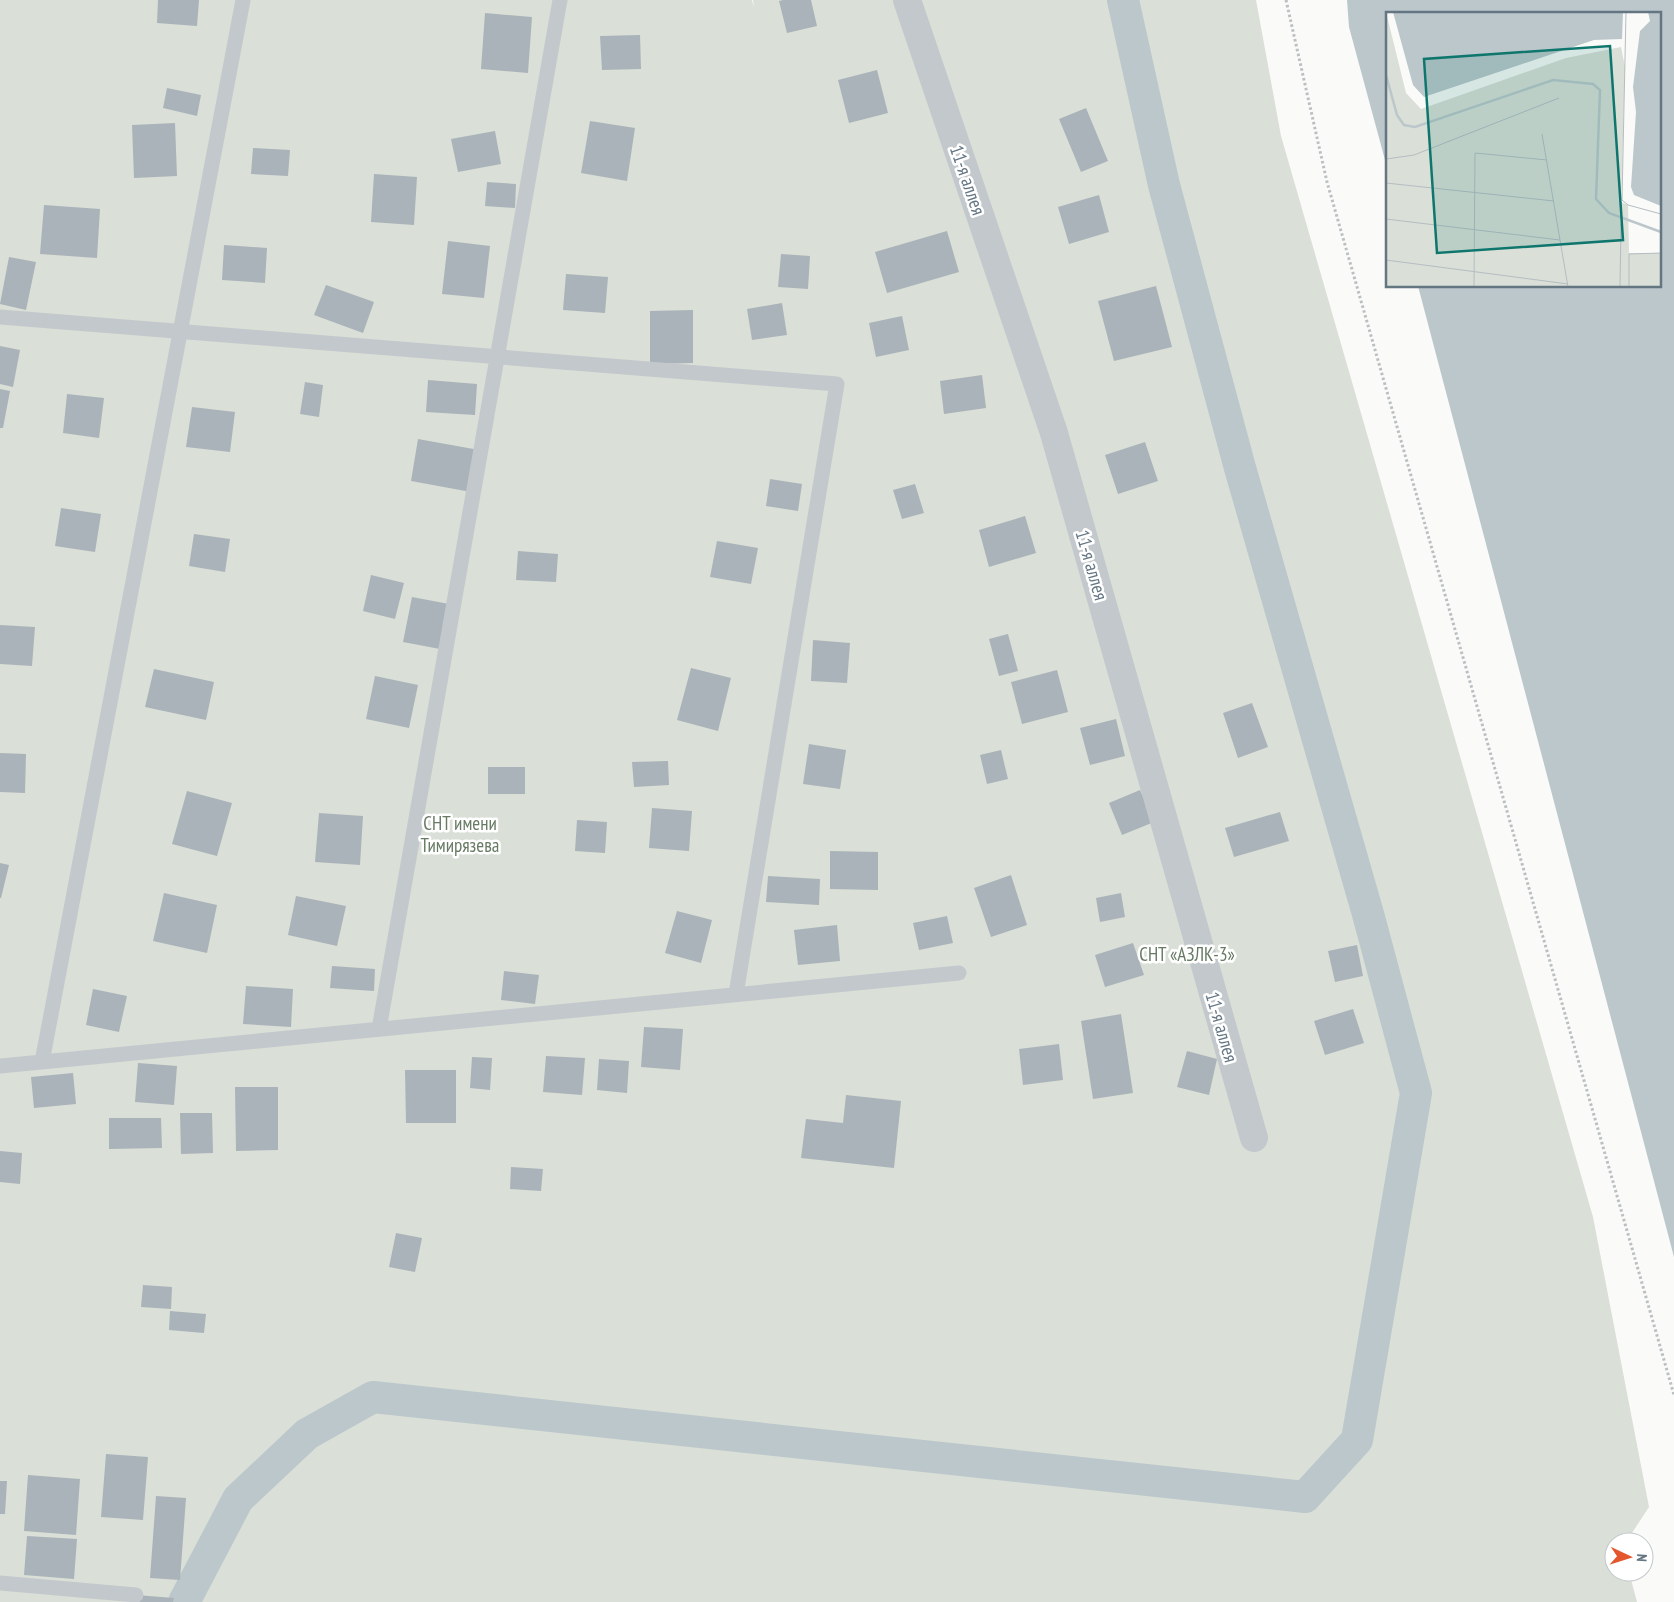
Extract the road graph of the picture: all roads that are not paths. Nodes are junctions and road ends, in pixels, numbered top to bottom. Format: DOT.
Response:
graph roads {
  1 [pos="243,0"];
  2 [pos="560,0"];
  3 [pos="907,0"];
  4 [pos="0,317"];
  5 [pos="180,332"];
  6 [pos="497,356"];
  7 [pos="959,973"];
  8 [pos="736,994"];
  9 [pos="379,1029"];
  10 [pos="42,1062"];
  11 [pos="0,1066"];
  12 [pos="1254,1138"];
  13 [pos="0,1583"];
  14 [pos="136,1595"];
  1 -- 5 [label="lane"];
  2 -- 6 [label="lane"];
  3 -- 12 [label="street, 11-я аллея"];
  4 -- 5 [label="lane"];
  5 -- 6 [label="lane"];
  5 -- 10 [label="lane"];
  6 -- 8 [label="lane"];
  6 -- 9 [label="lane"];
  7 -- 8 [label="lane"];
  8 -- 9 [label="lane"];
  9 -- 10 [label="lane"];
  10 -- 11 [label="lane"];
  13 -- 14 [label="lane"];
}
